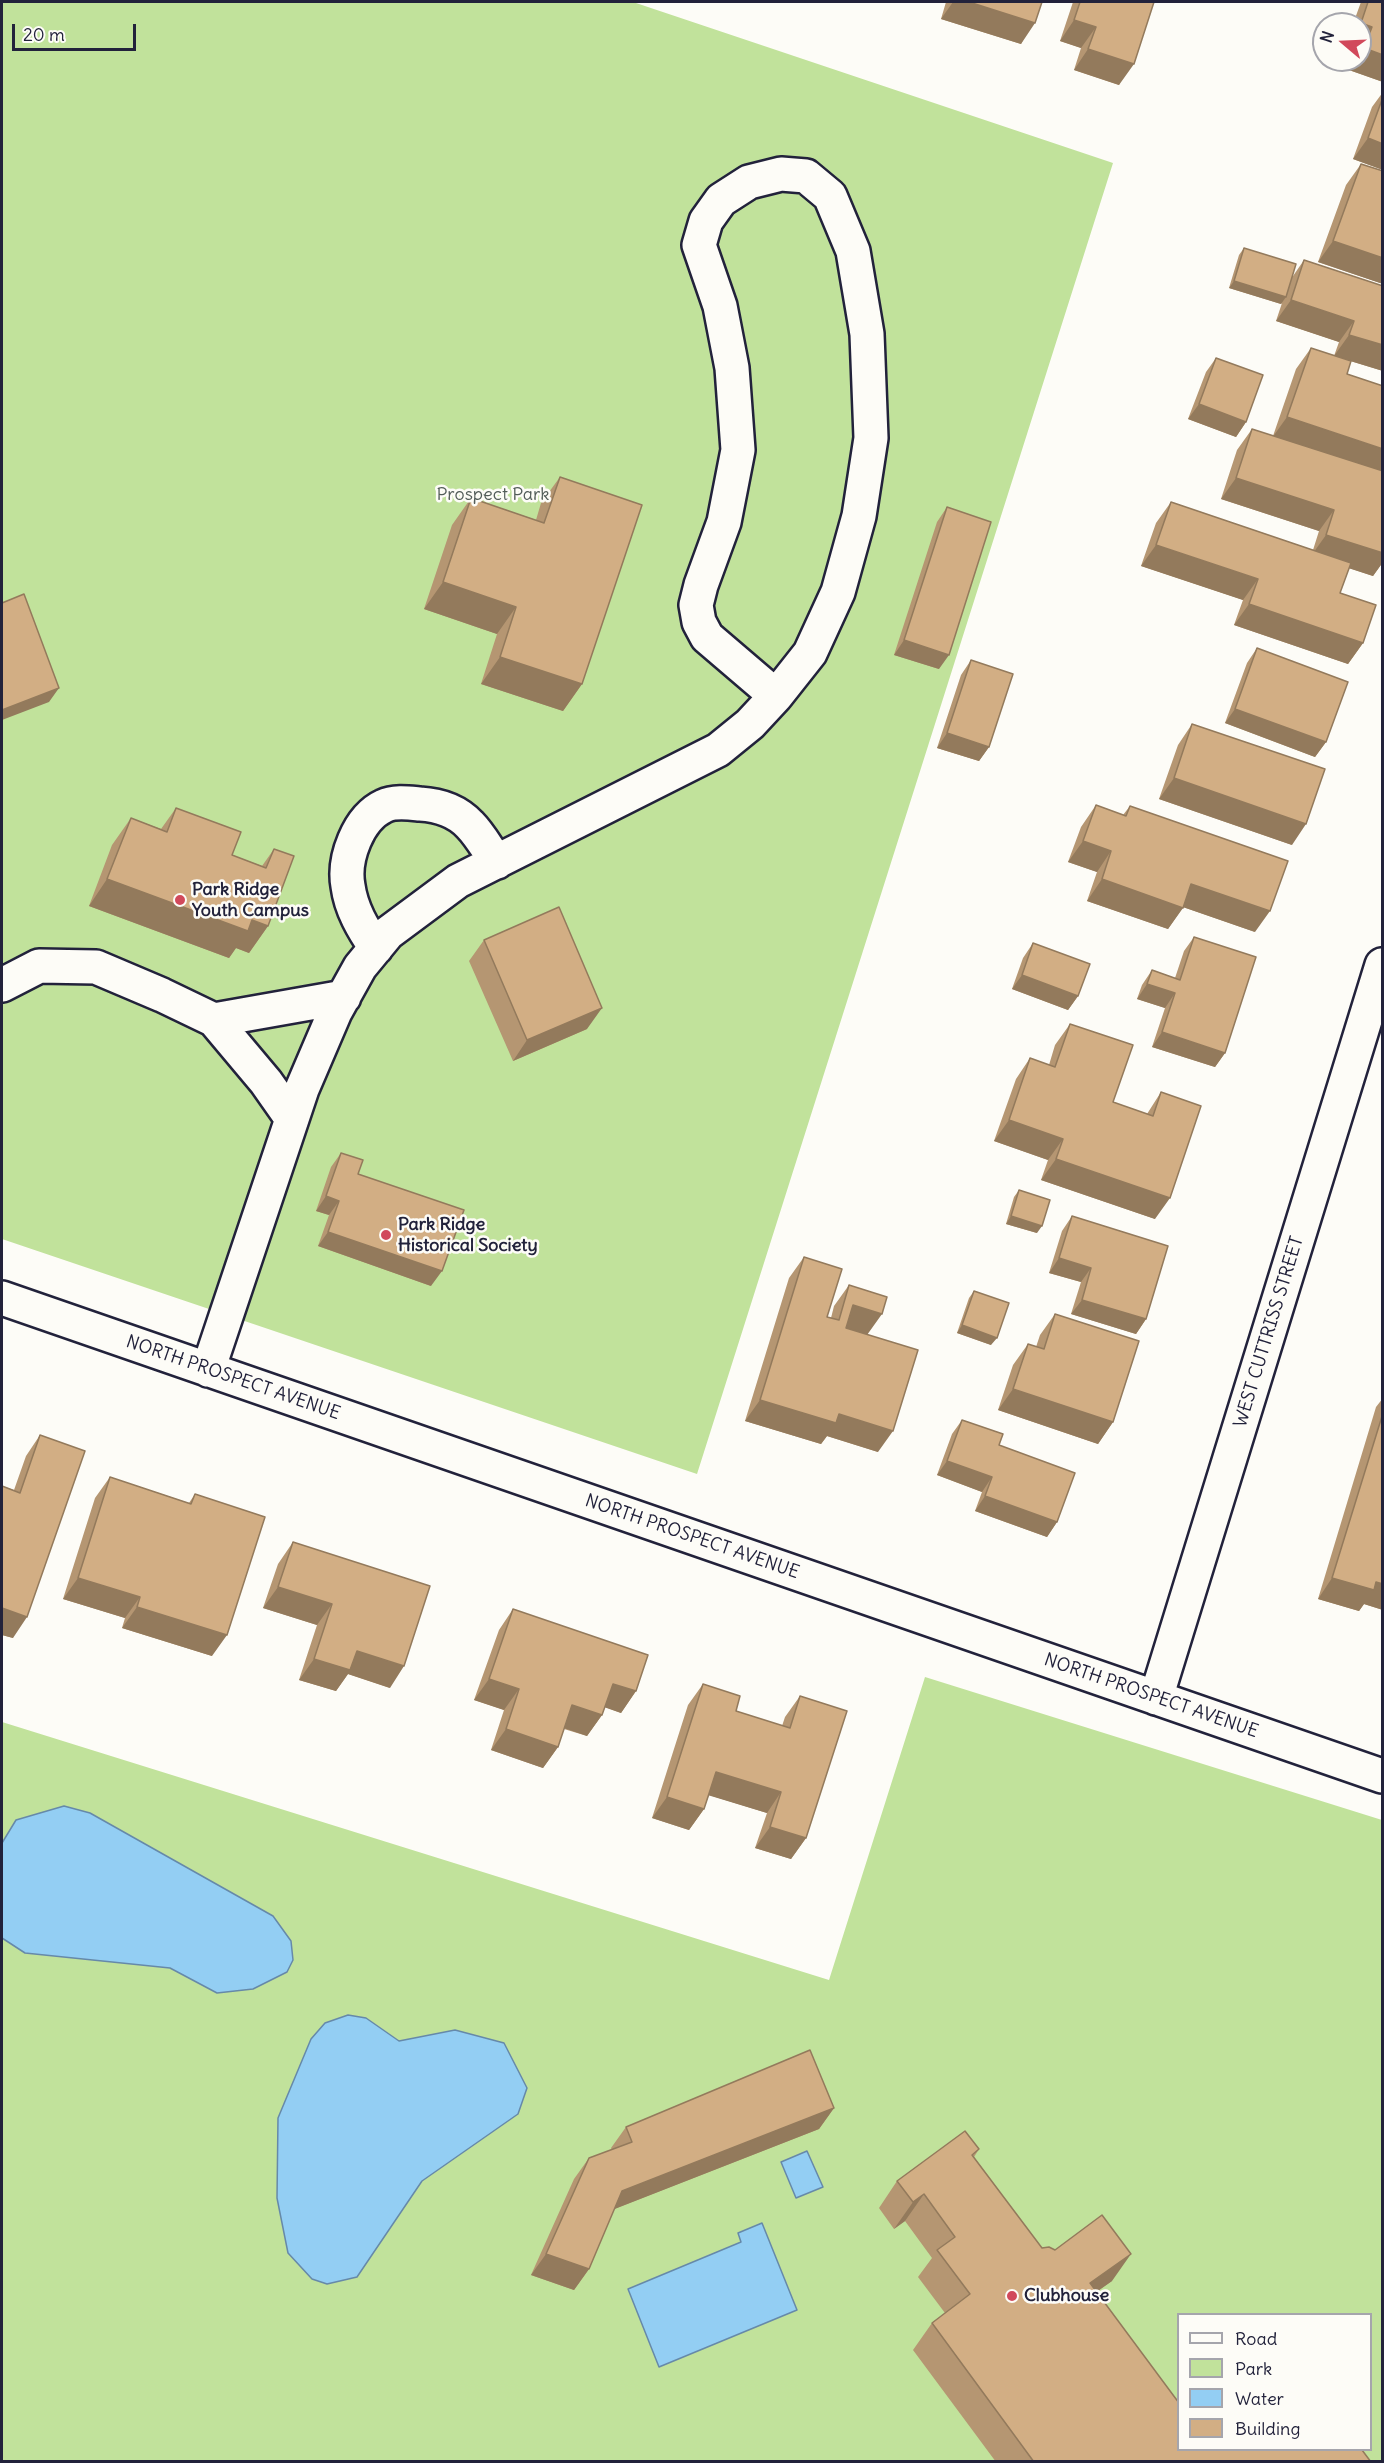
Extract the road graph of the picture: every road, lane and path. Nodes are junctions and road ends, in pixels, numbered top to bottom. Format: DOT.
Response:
graph roads {
  1 [pos="776,696"];
  2 [pos="497,862"];
  3 [pos="376,948"];
  4 [pos="1383,965"];
  5 [pos="2,985"];
  6 [pos="344,997"];
  7 [pos="214,1020"];
  8 [pos="292,1119"];
  9 [pos="2,1298"];
  10 [pos="208,1370"];
  11 [pos="1156,1698"];
  12 [pos="1383,1776"];
  1 -- 1 [label="street"];
  1 -- 2 [label="street"];
  2 -- 3 [label="street"];
  2 -- 3 [label="street"];
  3 -- 6 [label="street"];
  4 -- 11 [label="street, WEST CUTTRISS STREET"];
  5 -- 7 [label="street"];
  6 -- 7 [label="street"];
  6 -- 8 [label="street"];
  7 -- 8 [label="street"];
  8 -- 10 [label="street"];
  9 -- 10 [label="street, NORTH PROSPECT AVENUE"];
  10 -- 11 [label="street, NORTH PROSPECT AVENUE"];
  11 -- 12 [label="street, NORTH PROSPECT AVENUE"];
}
